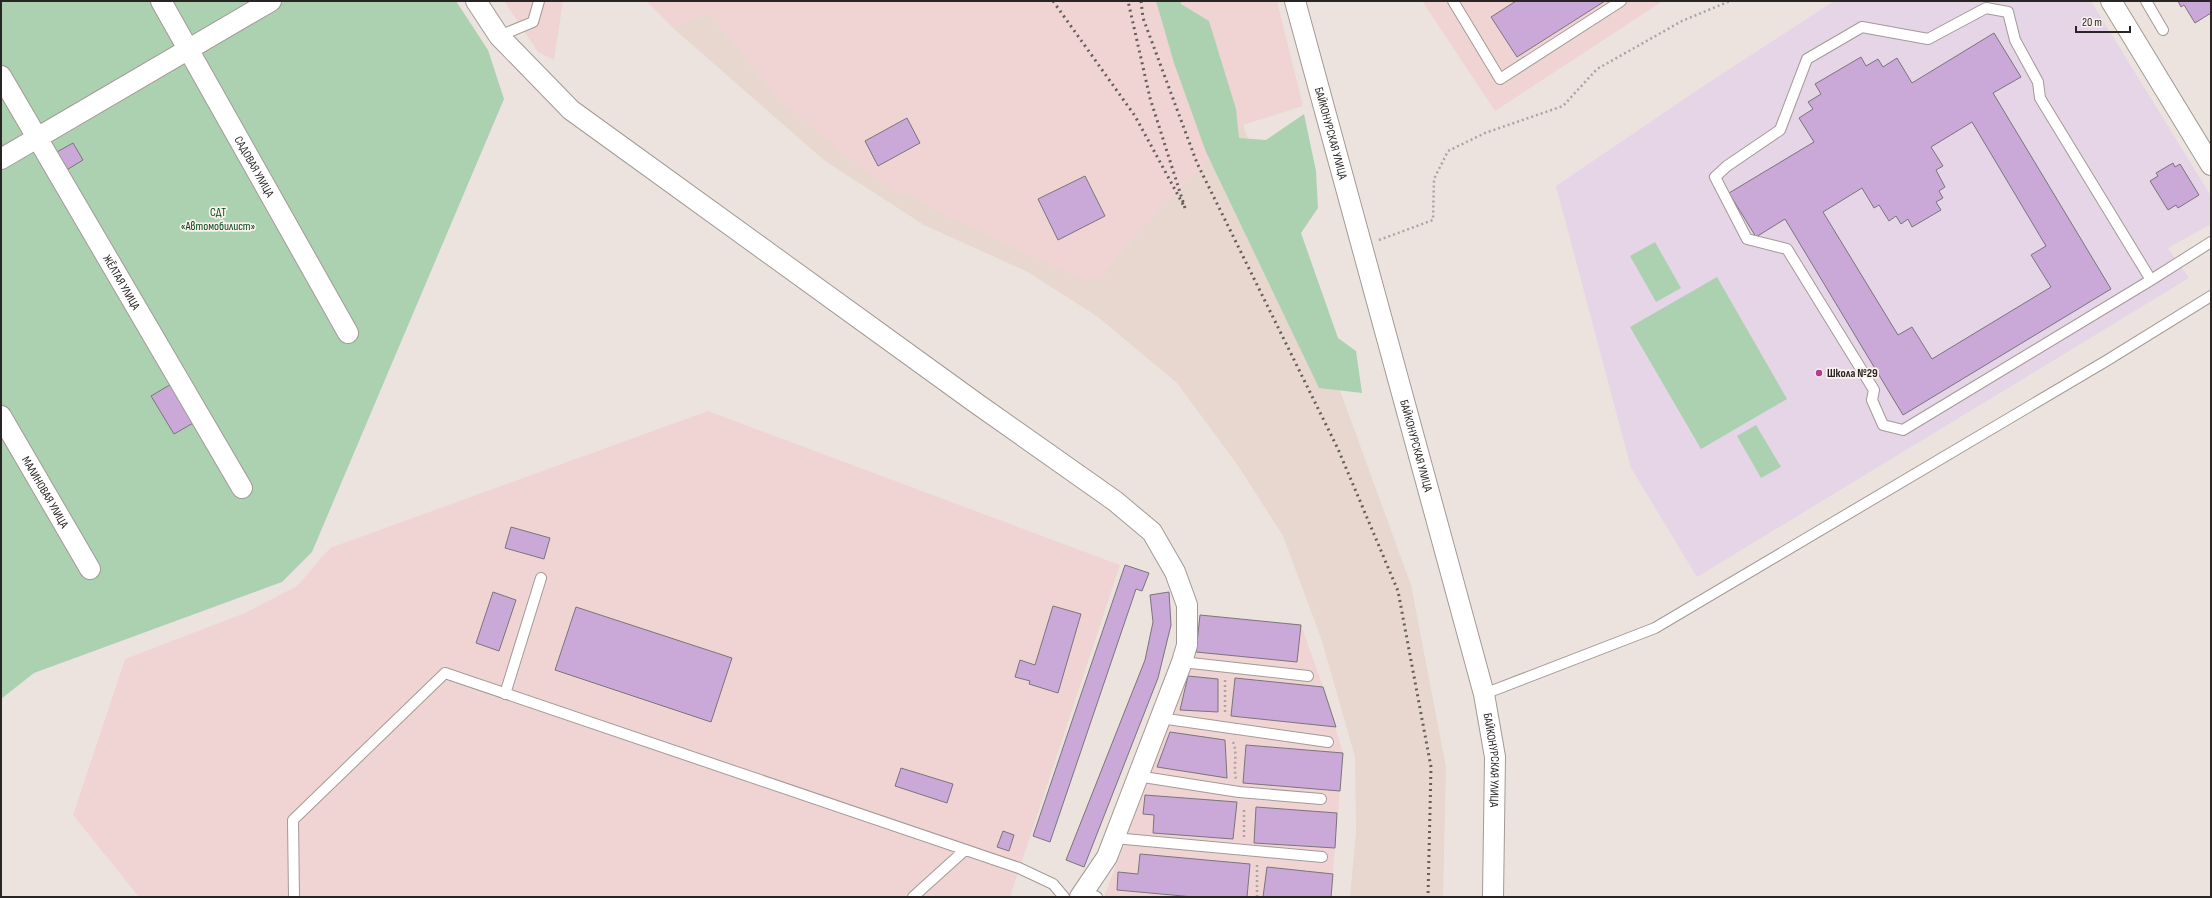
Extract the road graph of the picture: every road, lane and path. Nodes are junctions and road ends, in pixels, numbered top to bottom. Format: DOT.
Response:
graph roads {
  1 [pos="161,1"];
  2 [pos="272,1"];
  3 [pos="476,1"];
  4 [pos="539,1"];
  5 [pos="1295,1"];
  6 [pos="1453,1"];
  7 [pos="1621,1"];
  8 [pos="1730,1"];
  9 [pos="2111,1"];
  10 [pos="2146,1"];
  11 [pos="2163,30"];
  12 [pos="499,36"];
  13 [pos="190,50"];
  14 [pos="1,76"];
  15 [pos="38,138"];
  16 [pos="1,158"];
  17 [pos="2211,165"];
  18 [pos="2211,242"];
  19 [pos="1362,246"];
  20 [pos="2151,280"];
  21 [pos="2211,296"];
  22 [pos="348,333"];
  23 [pos="1,416"];
  24 [pos="242,488"];
  25 [pos="90,569"];
  26 [pos="541,578"];
  27 [pos="1182,662"];
  28 [pos="1308,676"];
  29 [pos="505,694"];
  30 [pos="1484,694"];
  31 [pos="1160,718"];
  32 [pos="1328,742"];
  33 [pos="1137,776"];
  34 [pos="1321,799"];
  35 [pos="1114,838"];
  36 [pos="965,850"];
  37 [pos="1322,857"];
  38 [pos="1087,895"];
  39 [pos="294,897"];
  40 [pos="913,897"];
  41 [pos="1064,897"];
  42 [pos="1493,897"];
  1 -- 13 [label="street, САДОВАЯ УЛИЦА"];
  2 -- 13 [label="street"];
  3 -- 12 [label="street"];
  4 -- 12 [label="lane"];
  5 -- 19 [label="street, БАЙКОНУРСКАЯ УЛИЦА"];
  6 -- 7 [label="lane"];
  8 -- 19 [label="path"];
  9 -- 17 [label="street"];
  10 -- 11 [label="lane"];
  12 -- 27 [label="street"];
  13 -- 15 [label="street"];
  13 -- 22 [label="street, САДОВАЯ УЛИЦА"];
  14 -- 15 [label="street, ЖЁЛТАЯ УЛИЦА"];
  15 -- 16 [label="street"];
  15 -- 24 [label="street, ЖЁЛТАЯ УЛИЦА"];
  18 -- 20 [label="lane"];
  19 -- 30 [label="street, БАЙКОНУРСКАЯ УЛИЦА"];
  20 -- 20 [label="lane"];
  21 -- 30 [label="lane"];
  23 -- 25 [label="street, МАЛИНОВАЯ УЛИЦА"];
  26 -- 29 [label="lane"];
  27 -- 28 [label="lane"];
  27 -- 31 [label="street"];
  29 -- 36 [label="lane"];
  29 -- 39 [label="lane"];
  30 -- 42 [label="street, БАЙКОНУРСКАЯ УЛИЦА"];
  31 -- 32 [label="lane"];
  31 -- 33 [label="street"];
  33 -- 34 [label="lane"];
  33 -- 35 [label="street"];
  35 -- 37 [label="lane"];
  35 -- 38 [label="street"];
  36 -- 40 [label="lane"];
  36 -- 41 [label="lane"];
}
